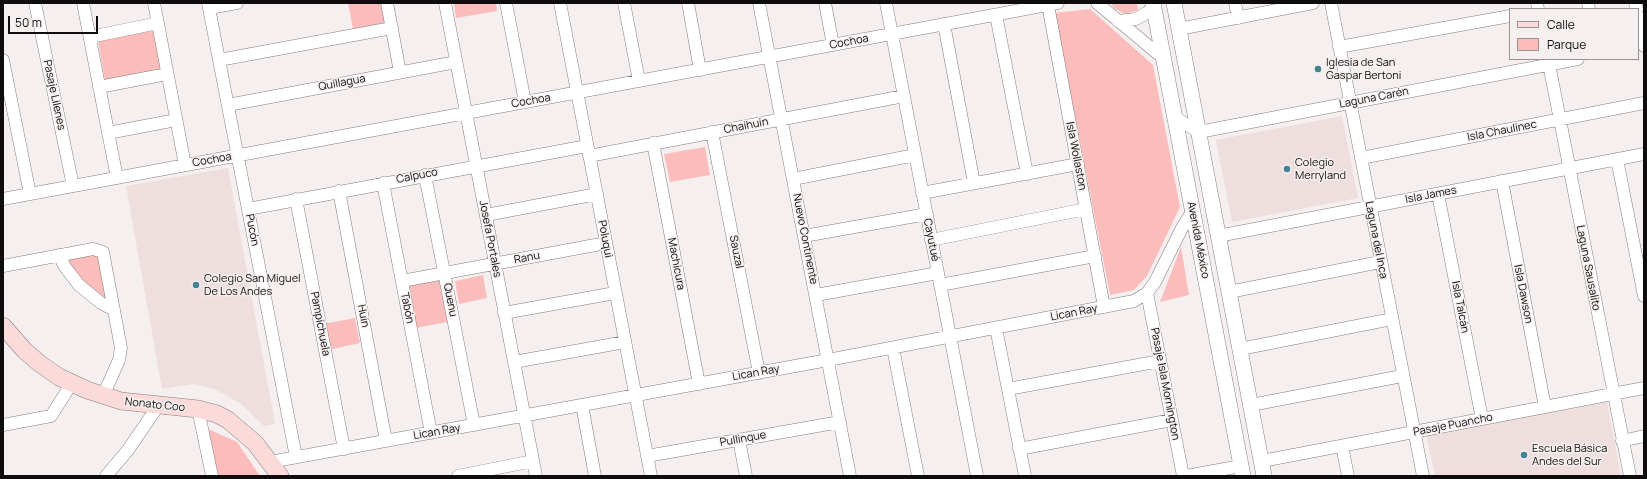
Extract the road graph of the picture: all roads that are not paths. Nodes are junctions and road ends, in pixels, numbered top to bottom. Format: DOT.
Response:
graph roads {
  1 [pos="35,3"];
  2 [pos="83,3"];
  3 [pos="154,3"];
  4 [pos="237,3"];
  5 [pos="387,3"];
  6 [pos="445,3"];
  7 [pos="506,3"];
  8 [pos="560,3"];
  9 [pos="624,3"];
  10 [pos="688,3"];
  11 [pos="759,3"];
  12 [pos="826,3"];
  13 [pos="886,3"];
  14 [pos="1097,3"];
  15 [pos="1174,3"];
  16 [pos="1235,3"];
  17 [pos="1313,3"];
  18 [pos="1331,3"];
  19 [pos="1053,4"];
  20 [pos="1153,5"];
  21 [pos="208,6"];
  22 [pos="1282,6"];
  23 [pos="996,15"];
  24 [pos="1509,16"];
  25 [pos="1238,18"];
  26 [pos="1118,20"];
  27 [pos="1639,21"];
  28 [pos="158,23"];
  29 [pos="944,24"];
  30 [pos="392,28"];
  31 [pos="1179,29"];
  32 [pos="892,34"];
  33 [pos="90,36"];
  34 [pos="833,45"];
  35 [pos="1644,46"];
  36 [pos="1339,48"];
  37 [pos="770,57"];
  38 [pos="1163,58"];
  39 [pos="3,60"];
  40 [pos="219,60"];
  41 [pos="1568,60"];
  42 [pos="456,62"];
  43 [pos="1548,62"];
  44 [pos="700,70"];
  45 [pos="400,72"];
  46 [pos="167,74"];
  47 [pos="639,81"];
  48 [pos="99,87"];
  49 [pos="577,92"];
  50 [pos="904,96"];
  51 [pos="525,102"];
  52 [pos="1350,103"];
  53 [pos="1644,103"];
  54 [pos="228,105"];
  55 [pos="466,113"];
  56 [pos="1174,117"];
  57 [pos="782,119"];
  58 [pos="176,120"];
  59 [pos="1560,120"];
  60 [pos="712,132"];
  61 [pos="1199,132"];
  62 [pos="108,133"];
  63 [pos="653,143"];
  64 [pos="588,151"];
  65 [pos="1644,154"];
  66 [pos="915,155"];
  67 [pos="237,156"];
  68 [pos="1360,158"];
  69 [pos="1617,159"];
  70 [pos="1078,164"];
  71 [pos="185,165"];
  72 [pos="476,165"];
  73 [pos="1569,168"];
  74 [pos="1027,174"];
  75 [pos="425,175"];
  76 [pos="117,178"];
  77 [pos="793,179"];
  78 [pos="1502,182"];
  79 [pos="383,183"];
  80 [pos="974,183"];
  81 [pos="73,186"];
  82 [pos="339,191"];
  83 [pos="922,193"];
  84 [pos="30,194"];
  85 [pos="596,194"];
  86 [pos="1438,194"];
  87 [pos="3,199"];
  88 [pos="296,199"];
  89 [pos="1370,207"];
  90 [pos="248,209"];
  91 [pos="1086,209"];
  92 [pos="1192,212"];
  93 [pos="927,214"];
  94 [pos="486,215"];
  95 [pos="804,236"];
  96 [pos="1218,236"];
  97 [pos="931,240"];
  98 [pos="606,243"];
  99 [pos="59,255"];
  100 [pos="1095,256"];
  101 [pos="1380,262"];
  102 [pos="495,264"];
  103 [pos="3,266"];
  104 [pos="444,273"];
  105 [pos="939,279"];
  106 [pos="402,281"];
  107 [pos="1229,292"];
  108 [pos="615,293"];
  109 [pos="1147,293"];
  110 [pos="816,295"];
  111 [pos="1644,296"];
  112 [pos="1104,307"];
  113 [pos="114,310"];
  114 [pos="504,312"];
  115 [pos="1392,319"];
  116 [pos="996,328"];
  117 [pos="6,336"];
  118 [pos="950,337"];
  119 [pos="625,342"];
  120 [pos="893,348"];
  121 [pos="1240,349"];
  122 [pos="828,360"];
  123 [pos="1160,361"];
  124 [pos="514,362"];
  125 [pos="759,373"];
  126 [pos="1402,376"];
  127 [pos="72,384"];
  128 [pos="699,384"];
  129 [pos="1644,388"];
  130 [pos="1008,389"];
  131 [pos="1612,394"];
  132 [pos="103,396"];
  133 [pos="635,396"];
  134 [pos="582,405"];
  135 [pos="1251,405"];
  136 [pos="158,406"];
  137 [pos="1545,407"];
  138 [pos="198,409"];
  139 [pos="524,416"];
  140 [pos="1482,419"];
  141 [pos="1172,420"];
  142 [pos="840,422"];
  143 [pos="3,425"];
  144 [pos="474,425"];
  145 [pos="1413,432"];
  146 [pos="431,433"];
  147 [pos="1644,436"];
  148 [pos="739,440"];
  149 [pos="1622,440"];
  150 [pos="386,441"];
  151 [pos="1342,446"];
  152 [pos="344,449"];
  153 [pos="1019,449"];
  154 [pos="647,456"];
  155 [pos="296,458"];
  156 [pos="533,461"];
  157 [pos="275,469"];
  158 [pos="1263,469"];
  159 [pos="1242,471"];
  160 [pos="106,476"];
  161 [pos="212,476"];
  162 [pos="458,476"];
  163 [pos="536,476"];
  164 [pos="595,476"];
  165 [pos="651,476"];
  166 [pos="746,476"];
  167 [pos="850,476"];
  168 [pos="918,476"];
  169 [pos="977,476"];
  170 [pos="1024,476"];
  171 [pos="1183,476"];
  172 [pos="1186,476"];
  173 [pos="1348,476"];
  174 [pos="1423,476"];
  175 [pos="1630,476"];
  1 -- 81 [label="street, Pasaje Lilenes"];
  2 -- 33 [label="street"];
  3 -- 28 [label="street"];
  4 -- 21 [label="street"];
  5 -- 30 [label="street"];
  6 -- 42 [label="street, Josefa Portales"];
  7 -- 51 [label="street"];
  8 -- 49 [label="street, Poluqui"];
  9 -- 47 [label="street"];
  10 -- 44 [label="street"];
  11 -- 37 [label="street, Nuevo Continente"];
  12 -- 34 [label="street"];
  13 -- 32 [label="street, Cayutué"];
  14 -- 26 [label="street"];
  15 -- 31 [label="street, Avenida México"];
  16 -- 25 [label="street"];
  17 -- 22 [label="street"];
  18 -- 36 [label="street, Laguna del Inca"];
  19 -- 23 [label="street, Cochoa"];
  19 -- 70 [label="street, Isla Wollaston"];
  20 -- 26 [label="street"];
  20 -- 38 [label="street, Avenida México"];
  21 -- 40 [label="street, Pucón"];
  22 -- 25 [label="street"];
  23 -- 29 [label="street, Cochoa"];
  23 -- 74 [label="street"];
  24 -- 36 [label="street"];
  25 -- 31 [label="street"];
  26 -- 38 [label="street"];
  27 -- 35 [label="street"];
  28 -- 33 [label="street"];
  28 -- 46 [label="street"];
  29 -- 32 [label="street, Cochoa"];
  29 -- 80 [label="street"];
  30 -- 40 [label="street"];
  30 -- 45 [label="street"];
  31 -- 61 [label="street, Avenida México"];
  32 -- 34 [label="street, Cochoa"];
  32 -- 50 [label="street, Cayutué"];
  33 -- 48 [label="street"];
  34 -- 37 [label="street, Cochoa"];
  36 -- 52 [label="street, Laguna del Inca"];
  37 -- 44 [label="street, Cochoa"];
  37 -- 57 [label="street, Nuevo Continente"];
  38 -- 56 [label="street, Avenida México"];
  39 -- 84 [label="street"];
  40 -- 54 [label="street, Pucón"];
  41 -- 43 [label="street, Laguna Carén"];
  42 -- 45 [label="street, Quillagua"];
  42 -- 55 [label="street, Josefa Portales"];
  43 -- 52 [label="street, Laguna Carén"];
  43 -- 59 [label="street, Laguna Sausalito"];
  44 -- 47 [label="street, Cochoa"];
  45 -- 54 [label="street, Quillagua"];
  46 -- 48 [label="street"];
  46 -- 58 [label="street"];
  47 -- 49 [label="street, Cochoa"];
  48 -- 62 [label="street"];
  49 -- 51 [label="street, Cochoa"];
  49 -- 64 [label="street, Poluqui"];
  50 -- 57 [label="street, Chaihuín"];
  50 -- 66 [label="street, Cayutué"];
  51 -- 55 [label="street, Cochoa"];
  52 -- 61 [label="street, Laguna Carén"];
  52 -- 68 [label="street, Laguna del Inca"];
  53 -- 59 [label="street, Isla Chaulinec"];
  54 -- 67 [label="street, Pucón"];
  55 -- 67 [label="street, Cochoa"];
  55 -- 72 [label="street, Josefa Portales"];
  56 -- 61 [label="street"];
  56 -- 92 [label="street, Avenida México"];
  57 -- 60 [label="street, Chaihuín"];
  57 -- 77 [label="street, Nuevo Continente"];
  58 -- 62 [label="street"];
  58 -- 71 [label="street"];
  59 -- 68 [label="street, Isla Chaulinec"];
  59 -- 73 [label="street, Laguna Sausalito"];
  60 -- 63 [label="street, Chaihuín"];
  60 -- 125 [label="street, Sauzal"];
  61 -- 96 [label="street, Avenida México"];
  62 -- 76 [label="street"];
  63 -- 64 [label="street, Chaihuín"];
  63 -- 128 [label="street, Machicura"];
  64 -- 72 [label="street, Calpuco"];
  64 -- 85 [label="street, Poluqui"];
  65 -- 69 [label="street, Isla James"];
  66 -- 77 [label="street"];
  66 -- 83 [label="street, Cayutué"];
  67 -- 71 [label="street, Cochoa"];
  67 -- 90 [label="street, Pucón"];
  68 -- 89 [label="street, Laguna del Inca"];
  69 -- 73 [label="street, Isla James"];
  69 -- 111 [label="street"];
  70 -- 74 [label="street"];
  70 -- 91 [label="street, Isla Wollaston"];
  71 -- 76 [label="street, Cochoa"];
  72 -- 75 [label="street, Calpuco"];
  72 -- 94 [label="street, Josefa Portales"];
  73 -- 78 [label="street, Isla James"];
  73 -- 131 [label="street, Laguna Sausalito"];
  74 -- 80 [label="street"];
  75 -- 79 [label="street, Calpuco"];
  75 -- 104 [label="street, Quenu"];
  76 -- 81 [label="street, Cochoa"];
  77 -- 95 [label="street, Nuevo Continente"];
  78 -- 86 [label="street, Isla James"];
  78 -- 137 [label="street, Isla Dawson"];
  79 -- 82 [label="street, Calpuco"];
  79 -- 106 [label="street, Tabón"];
  80 -- 83 [label="street"];
  81 -- 84 [label="street, Cochoa"];
  82 -- 88 [label="street, Calpuco"];
  82 -- 150 [label="street, Huin"];
  83 -- 93 [label="street, Cayutué"];
  84 -- 87 [label="street, Cochoa"];
  85 -- 94 [label="street"];
  85 -- 98 [label="street, Poluqui"];
  86 -- 89 [label="street, Isla James"];
  86 -- 140 [label="street, Isla Talcán"];
  88 -- 90 [label="street, Calpuco"];
  88 -- 152 [label="street, Pampichuela"];
  89 -- 96 [label="street, Isla James"];
  89 -- 101 [label="street, Laguna del Inca"];
  90 -- 155 [label="street, Pucón"];
  91 -- 97 [label="street"];
  91 -- 100 [label="street, Isla Wollaston"];
  92 -- 109 [label="street, Lican Ray"];
  92 -- 159 [label="street, Avenida México"];
  93 -- 95 [label="street"];
  93 -- 97 [label="street, Cayutué"];
  94 -- 102 [label="street, Josefa Portales"];
  95 -- 110 [label="street, Nuevo Continente"];
  96 -- 107 [label="street, Avenida México"];
  97 -- 105 [label="street, Cayutué"];
  98 -- 102 [label="street, Ranu"];
  98 -- 108 [label="street, Poluqui"];
  99 -- 103 [label="street"];
  99 -- 113 [label="street"];
  99 -- 113 [label="street"];
  100 -- 105 [label="street"];
  100 -- 112 [label="street, Isla Wollaston"];
  101 -- 107 [label="street"];
  101 -- 115 [label="street, Laguna del Inca"];
  102 -- 104 [label="street, Ranu"];
  102 -- 114 [label="street, Josefa Portales"];
  104 -- 106 [label="street, Ranu"];
  104 -- 144 [label="street, Quenu"];
  105 -- 110 [label="street"];
  105 -- 118 [label="street, Cayutué"];
  106 -- 146 [label="street, Tabón"];
  107 -- 121 [label="street, Avenida México"];
  108 -- 114 [label="street"];
  108 -- 119 [label="street, Poluqui"];
  109 -- 112 [label="street, Lican Ray"];
  109 -- 123 [label="street, Pasaje Isla Mornington"];
  110 -- 122 [label="street, Nuevo Continente"];
  112 -- 116 [label="street, Lican Ray"];
  113 -- 132 [label="street"];
  114 -- 124 [label="street, Josefa Portales"];
  115 -- 121 [label="street"];
  115 -- 126 [label="street, Laguna del Inca"];
  116 -- 118 [label="street, Lican Ray"];
  116 -- 130 [label="street"];
  117 -- 127 [label="main road, Nonato Coo"];
  118 -- 120 [label="street, Lican Ray"];
  118 -- 169 [label="street, Cayutué"];
  119 -- 124 [label="street"];
  119 -- 133 [label="street, Poluqui"];
  120 -- 122 [label="street, Lican Ray"];
  120 -- 168 [label="street"];
  121 -- 135 [label="street, Avenida México"];
  122 -- 125 [label="street, Lican Ray"];
  122 -- 142 [label="street, Nuevo Continente"];
  123 -- 130 [label="street"];
  123 -- 141 [label="street, Pasaje Isla Mornington"];
  124 -- 139 [label="street, Josefa Portales"];
  125 -- 128 [label="street, Lican Ray"];
  126 -- 135 [label="street"];
  126 -- 145 [label="street, Laguna del Inca"];
  127 -- 132 [label="main road, Nonato Coo"];
  127 -- 143 [label="street"];
  128 -- 133 [label="street, Lican Ray"];
  129 -- 131 [label="street, Pasaje Puancho"];
  130 -- 153 [label="street"];
  131 -- 137 [label="street, Pasaje Puancho"];
  131 -- 149 [label="street, Laguna Sausalito"];
  132 -- 136 [label="main road, Nonato Coo"];
  133 -- 134 [label="street, Lican Ray"];
  133 -- 154 [label="street, Poluqui"];
  134 -- 139 [label="street, Lican Ray"];
  134 -- 164 [label="street"];
  135 -- 158 [label="street, Avenida México"];
  136 -- 138 [label="main road, Nonato Coo"];
  136 -- 160 [label="street"];
  137 -- 140 [label="street, Pasaje Puancho"];
  138 -- 157 [label="main road, Nonato Coo"];
  138 -- 161 [label="street"];
  139 -- 144 [label="street, Lican Ray"];
  139 -- 156 [label="street, Josefa Portales"];
  140 -- 145 [label="street, Pasaje Puancho"];
  141 -- 153 [label="street"];
  141 -- 171 [label="street, Pasaje Isla Mornington"];
  142 -- 148 [label="street, Pullinque"];
  142 -- 167 [label="street, Nuevo Continente"];
  144 -- 146 [label="street, Lican Ray"];
  145 -- 151 [label="street, Pasaje Puancho"];
  145 -- 174 [label="street, Laguna del Inca"];
  146 -- 150 [label="street, Lican Ray"];
  147 -- 149 [label="street"];
  148 -- 154 [label="street, Pullinque"];
  148 -- 166 [label="street"];
  149 -- 175 [label="street, Laguna Sausalito"];
  150 -- 152 [label="street, Lican Ray"];
  151 -- 158 [label="street, Pasaje Puancho"];
  151 -- 173 [label="street"];
  152 -- 155 [label="street, Lican Ray"];
  153 -- 170 [label="street"];
  154 -- 165 [label="street, Poluqui"];
  155 -- 157 [label="street, Lican Ray"];
  156 -- 162 [label="street"];
  156 -- 163 [label="street, Josefa Portales"];
  159 -- 172 [label="street"];
}
